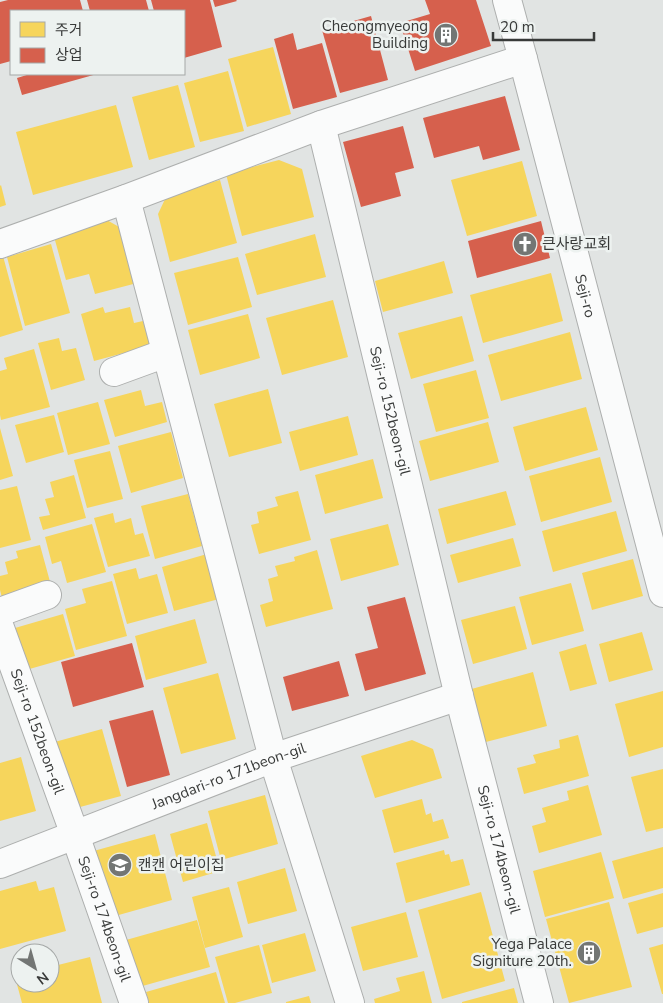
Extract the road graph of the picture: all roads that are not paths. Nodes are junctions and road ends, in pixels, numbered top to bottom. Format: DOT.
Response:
graph roads {
  1 [pos="507,0"];
  2 [pos="523,58"];
  3 [pos="321,125"];
  4 [pos="126,199"];
  5 [pos="0,244"];
  6 [pos="166,353"];
  7 [pos="114,372"];
  8 [pos="663,593"];
  9 [pos="46,595"];
  10 [pos="0,612"];
  11 [pos="0,628"];
  12 [pos="459,696"];
  13 [pos="273,758"];
  14 [pos="75,835"];
  15 [pos="0,864"];
  16 [pos="134,1003"];
  17 [pos="350,1003"];
  18 [pos="539,1003"];
  1 -- 2 [label="street, Seji-ro"];
  2 -- 3 [label="street"];
  2 -- 8 [label="street, Seji-ro"];
  3 -- 4 [label="street"];
  3 -- 12 [label="street, Seji-ro 152beon-gil"];
  4 -- 5 [label="street"];
  4 -- 6 [label="street"];
  6 -- 7 [label="street"];
  6 -- 13 [label="street"];
  9 -- 10 [label="street"];
  11 -- 14 [label="street, Seji-ro 152beon-gil"];
  12 -- 13 [label="street, Jangdari-ro 171beon-gil"];
  12 -- 18 [label="street, Seji-ro 174beon-gil"];
  13 -- 14 [label="street, Jangdari-ro 171beon-gil"];
  13 -- 17 [label="street"];
  14 -- 15 [label="street, Jangdari-ro 171beon-gil"];
  14 -- 16 [label="street, Seji-ro 174beon-gil"];
}
